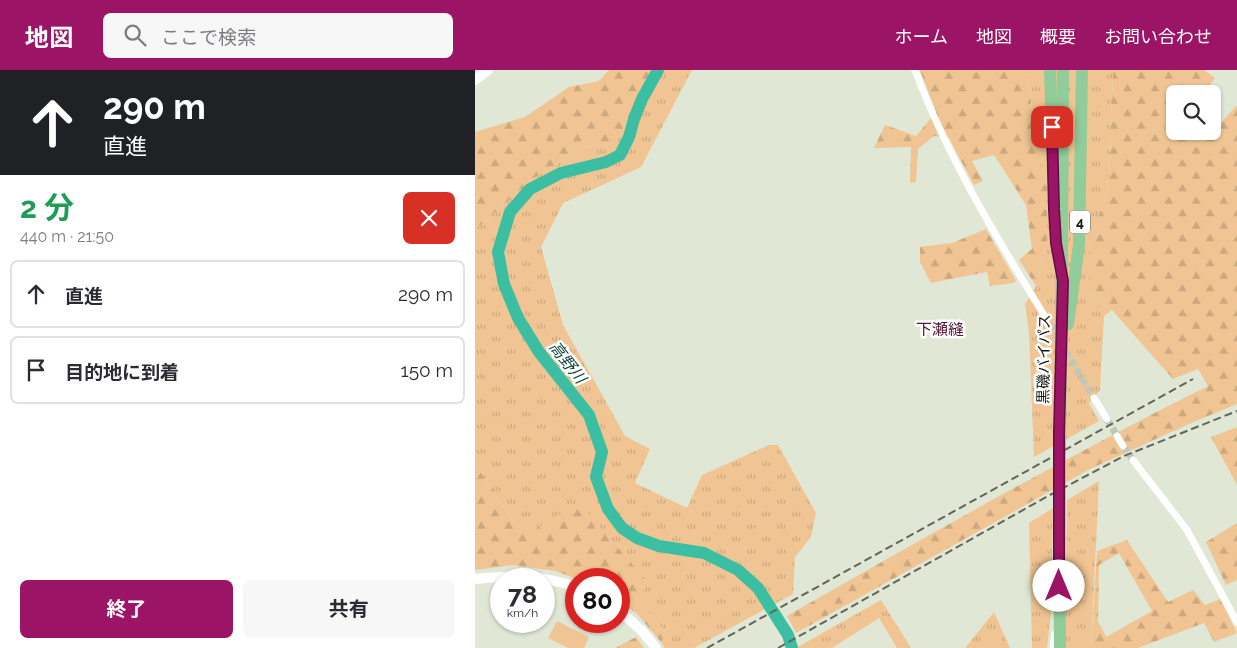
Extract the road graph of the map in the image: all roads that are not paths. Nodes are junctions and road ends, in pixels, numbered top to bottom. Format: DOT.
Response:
graph roads {
  1 [pos="488,70"];
  2 [pos="915,70"];
  3 [pos="1050,70"];
  4 [pos="1063,70"];
  5 [pos="1082,70"];
  6 [pos="475,80"];
  7 [pos="1063,281"];
  8 [pos="1044,315"];
  9 [pos="1060,372"];
  10 [pos="1094,398"];
  11 [pos="1107,419"];
  12 [pos="1117,436"];
  13 [pos="1123,446"];
  14 [pos="1133,460"];
  15 [pos="475,579"];
  16 [pos="565,584"];
  17 [pos="1059,606"];
  18 [pos="630,620"];
  19 [pos="1237,622"];
  20 [pos="656,648"];
  21 [pos="1053,648"];
  22 [pos="1060,648"];
  1 -- 6 [label="main road"];
  2 -- 8 [label="street"];
  3 -- 7 [label="highway, 4"];
  4 -- 7 [label="highway, 黒磯バイパス / 4"];
  5 -- 9 [label="highway, 4"];
  7 -- 9 [label="highway, 黒磯バイパス / 4"];
  9 -- 17 [label="highway, 黒磯バイパス / 4"];
  10 -- 11 [label="street"];
  12 -- 13 [label="street"];
  14 -- 19 [label="street"];
  15 -- 16 [label="main road"];
  17 -- 21 [label="street"];
  17 -- 22 [label="highway, 黒磯バイパス / 4"];
  18 -- 20 [label="main road"];
}
